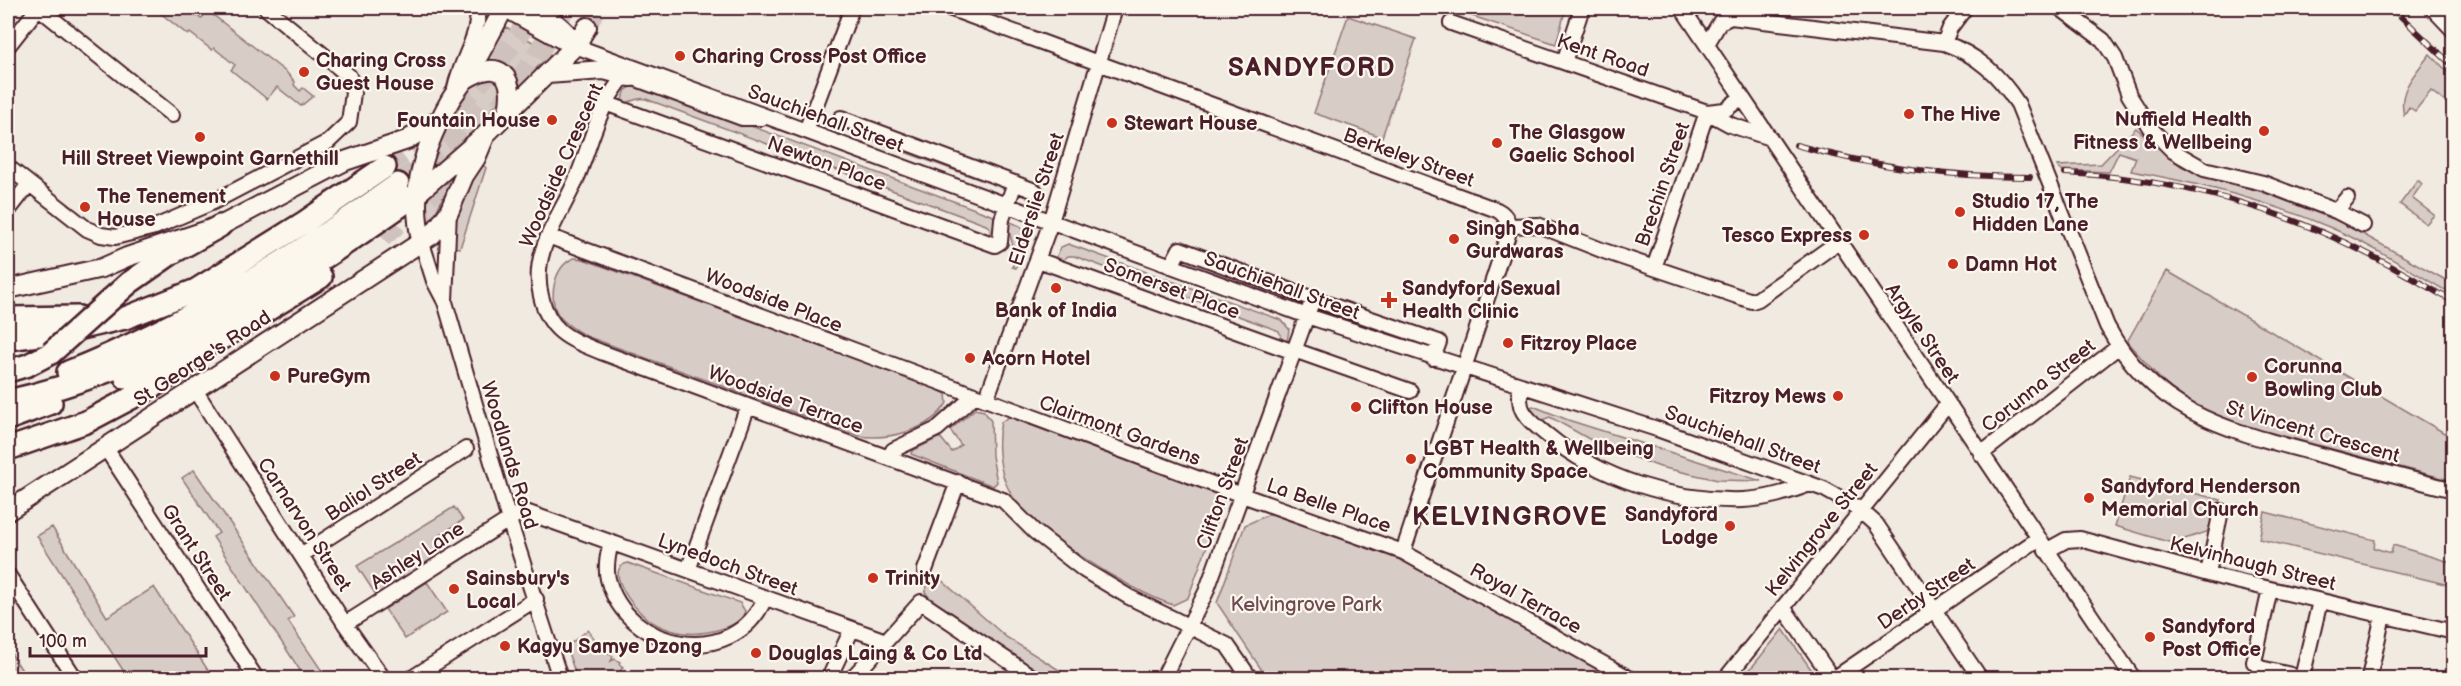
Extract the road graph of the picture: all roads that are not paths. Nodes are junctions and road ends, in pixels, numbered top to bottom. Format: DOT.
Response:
graph roads {
  1 [pos="39,8"];
  2 [pos="266,8"];
  3 [pos="478,8"];
  4 [pos="503,8"];
  5 [pos="531,8"];
  6 [pos="852,8"];
  7 [pos="949,8"];
  8 [pos="1115,8"];
  9 [pos="1582,8"];
  10 [pos="1682,8"];
  11 [pos="1736,8"];
  12 [pos="1965,8"];
  13 [pos="2060,8"];
  14 [pos="2436,8"];
  15 [pos="2450,8"];
  16 [pos="2454,12"];
  17 [pos="1778,21"];
  18 [pos="1451,24"];
  19 [pos="587,27"];
  20 [pos="2454,28"];
  21 [pos="1944,43"];
  22 [pos="1707,44"];
  23 [pos="576,45"];
  24 [pos="8,46"];
  25 [pos="1564,62"];
  26 [pos="1099,63"];
  27 [pos="547,74"];
  28 [pos="631,77"];
  29 [pos="466,79"];
  30 [pos="453,96"];
  31 [pos="1742,97"];
  32 [pos="605,103"];
  33 [pos="508,111"];
  34 [pos="1707,112"];
  35 [pos="172,115"];
  36 [pos="772,118"];
  37 [pos="841,118"];
  38 [pos="440,119"];
  39 [pos="856,124"];
  40 [pos="806,131"];
  41 [pos="486,134"];
  42 [pos="1770,138"];
  43 [pos="847,147"];
  44 [pos="8,167"];
  45 [pos="1015,183"];
  46 [pos="29,184"];
  47 [pos="1035,191"];
  48 [pos="404,192"];
  49 [pos="2347,198"];
  50 [pos="1007,206"];
  51 [pos="8,211"];
  52 [pos="2336,211"];
  53 [pos="449,212"];
  54 [pos="305,222"];
  55 [pos="1051,222"];
  56 [pos="2363,225"];
  57 [pos="220,226"];
  58 [pos="1509,226"];
  59 [pos="548,236"];
  60 [pos="382,237"];
  61 [pos="1838,242"];
  62 [pos="422,243"];
  63 [pos="1038,260"];
  64 [pos="1171,266"];
  65 [pos="1654,268"];
  66 [pos="8,289"];
  67 [pos="1313,299"];
  68 [pos="445,302"];
  69 [pos="1307,316"];
  70 [pos="8,318"];
  71 [pos="224,338"];
  72 [pos="8,339"];
  73 [pos="2118,347"];
  74 [pos="1294,351"];
  75 [pos="601,352"];
  76 [pos="1433,358"];
  77 [pos="1464,368"];
  78 [pos="8,370"];
  79 [pos="1520,386"];
  80 [pos="195,390"];
  81 [pos="8,391"];
  82 [pos="1410,391"];
  83 [pos="980,398"];
  84 [pos="8,401"];
  85 [pos="1947,405"];
  86 [pos="748,406"];
  87 [pos="8,419"];
  88 [pos="105,447"];
  89 [pos="8,449"];
  90 [pos="466,449"];
  91 [pos="1981,454"];
  92 [pos="890,457"];
  93 [pos="958,482"];
  94 [pos="1810,484"];
  95 [pos="2454,490"];
  96 [pos="1242,495"];
  97 [pos="1861,510"];
  98 [pos="8,511"];
  99 [pos="2221,511"];
  100 [pos="509,520"];
  101 [pos="2038,539"];
  102 [pos="610,542"];
  103 [pos="2046,551"];
  104 [pos="1403,552"];
  105 [pos="301,555"];
  106 [pos="688,570"];
  107 [pos="925,570"];
  108 [pos="2208,573"];
  109 [pos="8,575"];
  110 [pos="2270,589"];
  111 [pos="765,598"];
  112 [pos="536,599"];
  113 [pos="2320,601"];
  114 [pos="1783,607"];
  115 [pos="1934,612"];
  116 [pos="2383,615"];
  117 [pos="345,624"];
  118 [pos="1189,626"];
  119 [pos="852,629"];
  120 [pos="2454,632"];
  121 [pos="886,641"];
  122 [pos="834,675"];
  123 [pos="2297,677"];
  124 [pos="75,678"];
  125 [pos="256,678"];
  126 [pos="383,678"];
  127 [pos="412,678"];
  128 [pos="560,678"];
  129 [pos="852,678"];
  130 [pos="1034,678"];
  131 [pos="1163,678"];
  132 [pos="1250,678"];
  133 [pos="1629,678"];
  134 [pos="1726,678"];
  135 [pos="1833,678"];
  136 [pos="1980,678"];
  137 [pos="2133,678"];
  138 [pos="2369,678"];
  1 -- 24 [label="street"];
  1 -- 35 [label="street"];
  2 -- 46 [label="street"];
  3 -- 30 [label="street"];
  4 -- 23 [label="street, Sauchiehall Street"];
  4 -- 29 [label="main road"];
  5 -- 23 [label="main road"];
  6 -- 40 [label="street"];
  7 -- 26 [label="street, Berkeley Street"];
  8 -- 26 [label="street, Elderslie Street"];
  9 -- 25 [label="street"];
  10 -- 22 [label="street, Argyle Street"];
  11 -- 17 [label="street"];
  12 -- 21 [label="street"];
  13 -- 52 [label="street"];
  14 -- 20 [label="main road"];
  15 -- 16 [label="main road"];
  17 -- 21 [label="street, St Vincent Crescent"];
  17 -- 22 [label="street"];
  18 -- 25 [label="street, Kent Road"];
  19 -- 23 [label="main road, St George's Road"];
  21 -- 73 [label="street, St Vincent Crescent"];
  22 -- 31 [label="street, Argyle Street"];
  23 -- 27 [label="main road, St George's Road"];
  23 -- 36 [label="street, Sauchiehall Street"];
  25 -- 34 [label="street, Kent Road"];
  26 -- 55 [label="street, Elderslie Street"];
  26 -- 58 [label="street, Berkeley Street"];
  27 -- 28 [label="main road"];
  27 -- 33 [label="main road, St George's Road"];
  28 -- 32 [label="street, Woodside Crescent"];
  28 -- 36 [label="street"];
  29 -- 30 [label="main road"];
  29 -- 33 [label="main road"];
  30 -- 38 [label="main road"];
  31 -- 34 [label="street"];
  31 -- 42 [label="street, Argyle Street"];
  32 -- 50 [label="street, Newton Place"];
  32 -- 59 [label="street, Woodside Crescent"];
  33 -- 41 [label="main road, St George's Road"];
  34 -- 42 [label="street, Kent Road"];
  34 -- 65 [label="street, Brechin Street"];
  36 -- 40 [label="street, Sauchiehall Street"];
  37 -- 39 [label="street"];
  38 -- 48 [label="main road"];
  38 -- 57 [label="main road"];
  39 -- 43 [label="street"];
  39 -- 45 [label="street"];
  40 -- 43 [label="street, Sauchiehall Street"];
  41 -- 48 [label="main road"];
  41 -- 53 [label="main road, St George's Road"];
  42 -- 61 [label="street, Argyle Street"];
  43 -- 50 [label="street, Sauchiehall Street"];
  44 -- 46 [label="street"];
  45 -- 47 [label="street"];
  45 -- 50 [label="street"];
  46 -- 51 [label="street"];
  48 -- 54 [label="highway"];
  48 -- 62 [label="main road"];
  48 -- 81 [label="highway"];
  48 -- 84 [label="highway"];
  49 -- 52 [label="street"];
  50 -- 55 [label="street, Sauchiehall Street"];
  52 -- 56 [label="street"];
  53 -- 62 [label="main road, St George's Road"];
  53 -- 68 [label="street"];
  54 -- 70 [label="highway"];
  54 -- 72 [label="highway"];
  55 -- 63 [label="street, Elderslie Street"];
  55 -- 64 [label="street, Sauchiehall Street"];
  57 -- 66 [label="main road"];
  57 -- 78 [label="highway, bridge"];
  58 -- 65 [label="street"];
  58 -- 77 [label="street"];
  59 -- 75 [label="street, Woodside Crescent"];
  59 -- 83 [label="street, Woodside Place"];
  60 -- 71 [label="highway"];
  61 -- 65 [label="street"];
  61 -- 85 [label="street, Argyle Street"];
  62 -- 68 [label="street, Woodlands Road"];
  62 -- 80 [label="main road, St George's Road"];
  63 -- 74 [label="street, Somerset Place"];
  63 -- 83 [label="street, Elderslie Street"];
  64 -- 67 [label="street"];
  64 -- 69 [label="street, Sauchiehall Street"];
  67 -- 69 [label="street, Clifton Street"];
  67 -- 76 [label="street"];
  68 -- 100 [label="street, Woodlands Road"];
  69 -- 74 [label="street, Clifton Street"];
  69 -- 76 [label="street, Sauchiehall Street"];
  71 -- 87 [label="highway"];
  71 -- 89 [label="highway"];
  73 -- 91 [label="street, Corunna Street"];
  73 -- 95 [label="street, St Vincent Crescent"];
  74 -- 82 [label="street, Somerset Place"];
  74 -- 96 [label="street, Clifton Street"];
  75 -- 86 [label="street, Woodside Terrace"];
  76 -- 77 [label="street, Sauchiehall Street"];
  77 -- 79 [label="street, Sauchiehall Street"];
  77 -- 104 [label="street"];
  79 -- 94 [label="street, Sauchiehall Street"];
  79 -- 94 [label="street"];
  80 -- 88 [label="main road, St George's Road"];
  80 -- 105 [label="street, Carnarvon Street"];
  83 -- 92 [label="street"];
  83 -- 96 [label="street, Clairmont Gardens"];
  85 -- 91 [label="street, Argyle Street"];
  85 -- 97 [label="street, Kelvingrove Street"];
  86 -- 92 [label="street, Woodside Terrace"];
  86 -- 106 [label="street"];
  88 -- 98 [label="main road, St George's Road"];
  88 -- 125 [label="street, Grant Street"];
  90 -- 105 [label="street, Baliol Street"];
  91 -- 101 [label="street, Argyle Street"];
  92 -- 93 [label="street, Woodside Terrace"];
  93 -- 107 [label="street"];
  93 -- 118 [label="street, Woodside Terrace"];
  94 -- 97 [label="street, Sauchiehall Street"];
  96 -- 104 [label="street, La Belle Place"];
  96 -- 118 [label="street, Clifton Street"];
  97 -- 114 [label="street, Kelvingrove Street"];
  97 -- 115 [label="street, Sauchiehall Street"];
  99 -- 108 [label="street"];
  100 -- 102 [label="street, Lynedoch Street"];
  100 -- 112 [label="street, Woodlands Road"];
  100 -- 117 [label="street, Ashley Lane"];
  101 -- 103 [label="street, Argyle Street"];
  101 -- 115 [label="street, Derby Street"];
  102 -- 106 [label="street, Lynedoch Street"];
  102 -- 111 [label="street"];
  103 -- 108 [label="street, Kelvinhaugh Street"];
  103 -- 137 [label="street, Argyle Street"];
  104 -- 133 [label="street, Royal Terrace"];
  105 -- 117 [label="street, Carnarvon Street"];
  106 -- 111 [label="street, Lynedoch Street"];
  108 -- 110 [label="street, Kelvinhaugh Street"];
  109 -- 124 [label="street"];
  110 -- 113 [label="street, Kelvinhaugh Street"];
  110 -- 123 [label="street"];
  111 -- 119 [label="street, Lynedoch Street"];
  112 -- 127 [label="street"];
  112 -- 128 [label="street, Woodlands Road"];
  113 -- 116 [label="street, Kelvinhaugh Street"];
  113 -- 123 [label="street"];
  114 -- 134 [label="street, Kelvingrove Street"];
  114 -- 135 [label="street"];
  115 -- 135 [label="street, Derby Street"];
  115 -- 136 [label="street, Sauchiehall Street"];
  116 -- 120 [label="street, Kelvinhaugh Street"];
  116 -- 138 [label="street"];
  117 -- 126 [label="street, Carnarvon Street"];
  118 -- 131 [label="street, Clifton Street"];
  118 -- 132 [label="street, Woodside Terrace"];
  119 -- 121 [label="street, Lynedoch Street"];
  119 -- 122 [label="street"];
  121 -- 129 [label="street"];
  121 -- 130 [label="street"];
}
